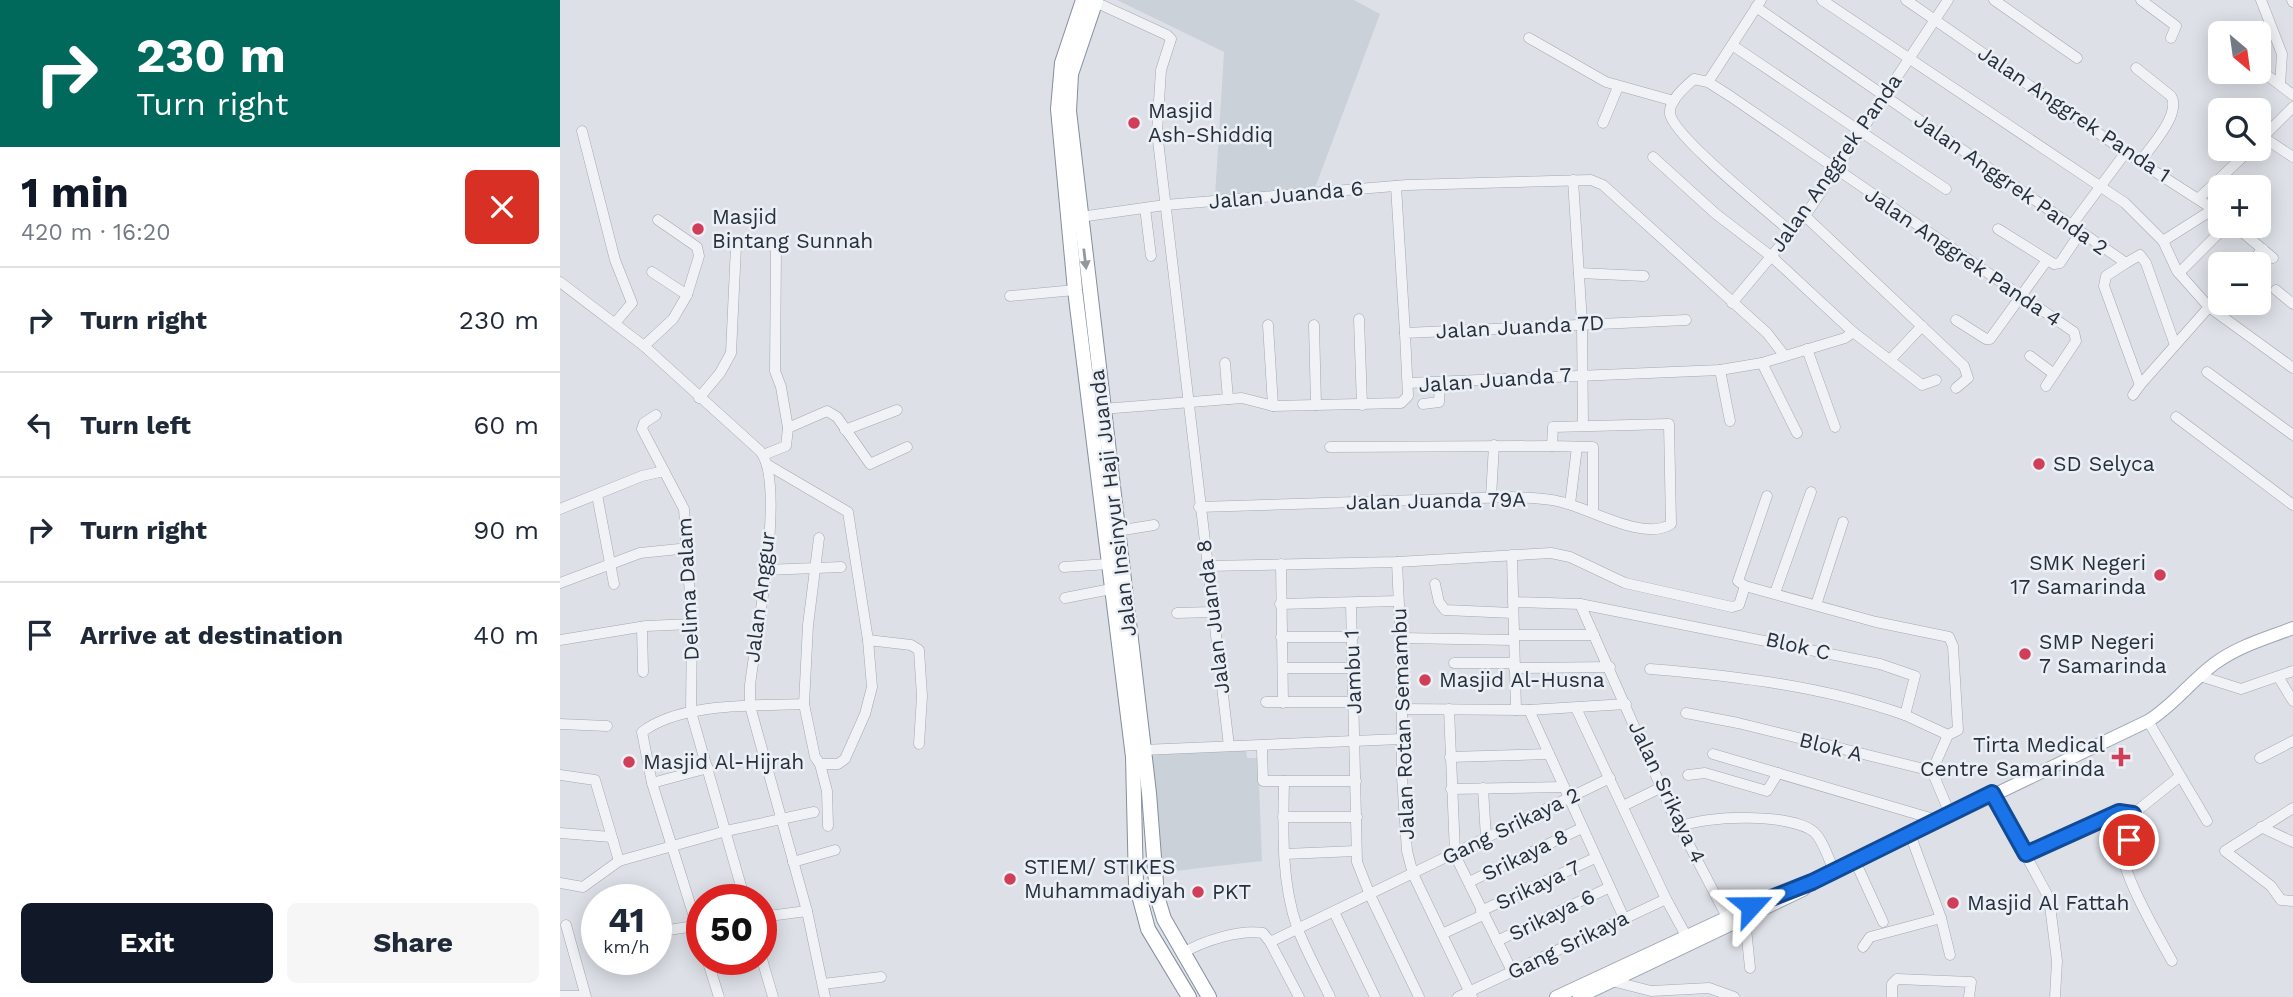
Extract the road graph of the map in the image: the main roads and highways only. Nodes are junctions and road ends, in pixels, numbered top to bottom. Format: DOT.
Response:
graph roads {
  1 [pos="1091,1"];
  2 [pos="1112,567"];
  3 [pos="2293,628"];
  4 [pos="1140,755"];
  5 [pos="1812,882"];
  6 [pos="1689,940"];
  7 [pos="1606,979"];
  8 [pos="1585,994"];
  9 [pos="1188,997"];
  10 [pos="1199,997"];
  11 [pos="1209,997"];
  12 [pos="1556,997"];
  1 -- 2 [label="highway, Jalan Insinyur Haji Juanda, one-way"];
  1 -- 2 [label="highway, Jalan Insinyur Haji Juanda"];
  2 -- 4 [label="highway, Jalan Insinyur Haji Juanda"];
  2 -- 4 [label="highway, Jalan Insinyur Haji Juanda"];
  3 -- 5 [label="main road"];
  4 -- 9 [label="highway, Jalan Insinyur Haji Juanda"];
  4 -- 10 [label="highway"];
  4 -- 11 [label="highway, Jalan Insinyur Haji Juanda"];
  5 -- 6 [label="main road"];
  5 -- 6 [label="main road"];
  6 -- 7 [label="main road"];
  7 -- 8 [label="main road"];
  7 -- 12 [label="main road"];
}
